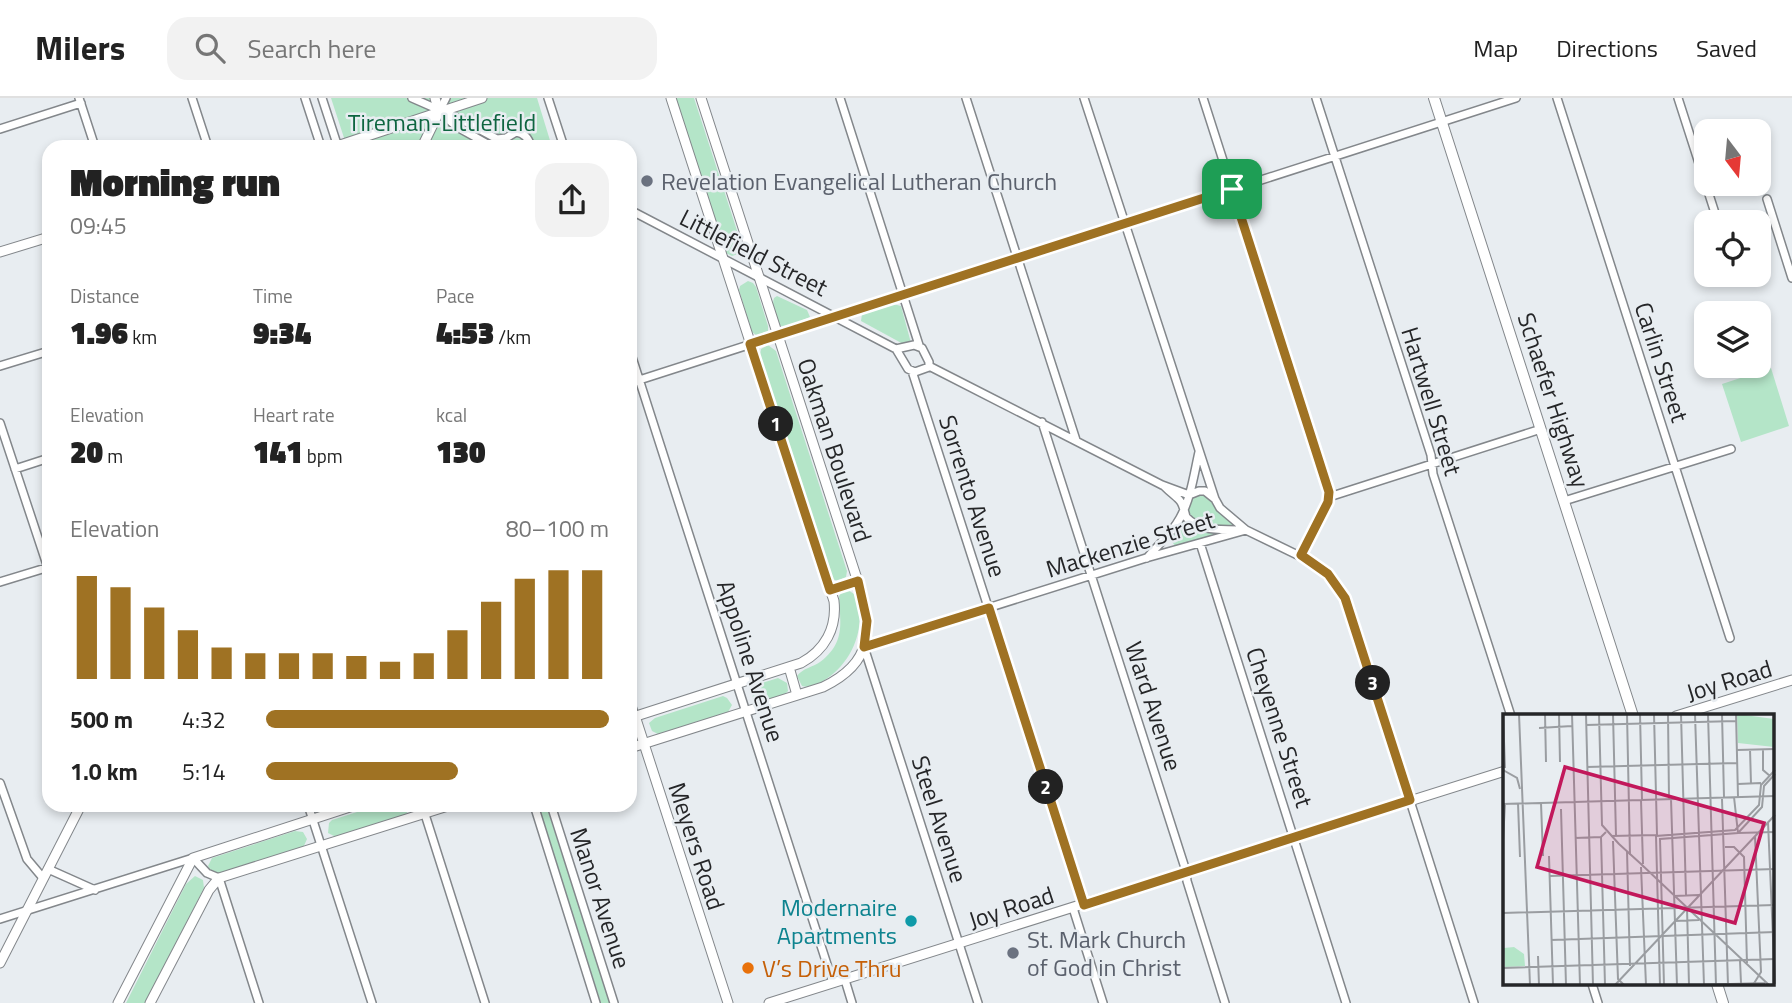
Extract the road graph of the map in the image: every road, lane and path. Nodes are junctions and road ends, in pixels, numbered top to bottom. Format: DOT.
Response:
graph roads {
  1 [pos="192,98"];
  2 [pos="305,98"];
  3 [pos="322,98"];
  4 [pos="412,98"];
  5 [pos="435,98"];
  6 [pos="446,98"];
  7 [pos="482,98"];
  8 [pos="548,98"];
  9 [pos="671,98"];
  10 [pos="701,98"];
  11 [pos="841,98"];
  12 [pos="966,98"];
  13 [pos="1084,98"];
  14 [pos="1203,98"];
  15 [pos="1316,98"];
  16 [pos="1434,98"];
  17 [pos="1516,98"];
  18 [pos="1557,98"];
  19 [pos="1678,98"];
  20 [pos="80,101"];
  21 [pos="439,112"];
  22 [pos="1442,122"];
  23 [pos="0,129"];
  24 [pos="93,140"];
  25 [pos="206,140"];
  26 [pos="319,140"];
  27 [pos="335,140"];
  28 [pos="357,140"];
  29 [pos="425,140"];
  30 [pos="480,140"];
  31 [pos="529,140"];
  32 [pos="562,140"];
  33 [pos="1335,156"];
  34 [pos="1232,189"];
  35 [pos="1767,199"];
  36 [pos="1714,210"];
  37 [pos="637,214"];
  38 [pos="1125,223"];
  39 [pos="42,238"];
  40 [pos="0,252"];
  41 [pos="1017,257"];
  42 [pos="723,258"];
  43 [pos="759,276"];
  44 [pos="1792,278"];
  45 [pos="904,294"];
  46 [pos="835,316"];
  47 [pos="777,335"];
  48 [pos="750,344"];
  49 [pos="919,345"];
  50 [pos="897,349"];
  51 [pos="42,353"];
  52 [pos="0,366"];
  53 [pos="929,366"];
  54 [pos="637,374"];
  55 [pos="913,375"];
  56 [pos="639,380"];
  57 [pos="1042,422"];
  58 [pos="0,423"];
  59 [pos="1541,429"];
  60 [pos="1076,440"];
  61 [pos="1731,449"];
  62 [pos="1199,452"];
  63 [pos="42,460"];
  64 [pos="1432,464"];
  65 [pos="1675,466"];
  66 [pos="15,469"];
  67 [pos="1162,485"];
  68 [pos="1189,495"];
  69 [pos="1329,497"];
  70 [pos="1215,499"];
  71 [pos="1564,500"];
  72 [pos="1185,505"];
  73 [pos="1246,530"];
  74 [pos="1200,543"];
  75 [pos="42,548"];
  76 [pos="1301,555"];
  77 [pos="1146,558"];
  78 [pos="42,570"];
  79 [pos="1092,575"];
  80 [pos="858,581"];
  81 [pos="0,582"];
  82 [pos="830,590"];
  83 [pos="989,608"];
  84 [pos="1730,638"];
  85 [pos="864,647"];
  86 [pos="789,667"];
  87 [pos="1792,680"];
  88 [pos="738,684"];
  89 [pos="797,695"];
  90 [pos="747,711"];
  91 [pos="1510,714"];
  92 [pos="1632,714"];
  93 [pos="1682,714"];
  94 [pos="637,715"];
  95 [pos="637,728"];
  96 [pos="644,744"];
  97 [pos="637,746"];
  98 [pos="1503,772"];
  99 [pos="0,782"];
  100 [pos="1410,800"];
  101 [pos="77,812"];
  102 [pos="310,812"];
  103 [pos="334,812"];
  104 [pos="415,812"];
  105 [pos="424,812"];
  106 [pos="536,812"];
  107 [pos="553,812"];
  108 [pos="313,819"];
  109 [pos="1295,837"];
  110 [pos="322,846"];
  111 [pos="193,858"];
  112 [pos="1186,871"];
  113 [pos="45,874"];
  114 [pos="219,878"];
  115 [pos="96,890"];
  116 [pos="1084,905"];
  117 [pos="1073,908"];
  118 [pos="27,911"];
  119 [pos="0,919"];
  120 [pos="960,944"];
  121 [pos="0,963"];
  122 [pos="845,980"];
  123 [pos="834,983"];
  124 [pos="1593,986"];
  125 [pos="1718,986"];
  126 [pos="118,1003"];
  127 [pos="150,1003"];
  128 [pos="259,1003"];
  129 [pos="372,1003"];
  130 [pos="485,1003"];
  131 [pos="596,1003"];
  132 [pos="614,1003"];
  133 [pos="728,1003"];
  134 [pos="769,1003"];
  135 [pos="852,1003"];
  136 [pos="978,1003"];
  137 [pos="1103,1003"];
  138 [pos="1225,1003"];
  139 [pos="1346,1003"];
  140 [pos="1474,1003"];
  141 [pos="1598,1003"];
  142 [pos="1723,1003"];
  1 -- 25 [label="street"];
  2 -- 26 [label="street"];
  3 -- 27 [label="street"];
  4 -- 21 [label="street"];
  5 -- 21 [label="street"];
  6 -- 21 [label="street"];
  7 -- 21 [label="street"];
  8 -- 32 [label="street"];
  9 -- 42 [label="street, Oakman Boulevard"];
  10 -- 43 [label="street, Oakman Boulevard"];
  11 -- 45 [label="street"];
  12 -- 41 [label="street"];
  13 -- 38 [label="street"];
  14 -- 34 [label="street"];
  15 -- 33 [label="street, Hartwell Street"];
  16 -- 22 [label="main road, Schaefer Highway"];
  17 -- 22 [label="street"];
  18 -- 65 [label="street, Carlin Street"];
  19 -- 36 [label="street"];
  20 -- 23 [label="street"];
  20 -- 24 [label="street"];
  21 -- 28 [label="street"];
  21 -- 29 [label="street"];
  21 -- 30 [label="street"];
  21 -- 31 [label="street"];
  22 -- 33 [label="street"];
  22 -- 59 [label="main road, Schaefer Highway"];
  33 -- 34 [label="street"];
  33 -- 64 [label="street, Hartwell Street"];
  34 -- 38 [label="street"];
  34 -- 69 [label="street"];
  35 -- 44 [label="street"];
  37 -- 42 [label="street, Littlefield Street"];
  38 -- 41 [label="street"];
  38 -- 62 [label="street"];
  39 -- 40 [label="street"];
  41 -- 45 [label="street"];
  41 -- 60 [label="street"];
  42 -- 43 [label="street, Littlefield Street"];
  42 -- 48 [label="street, Oakman Boulevard"];
  43 -- 46 [label="street, Littlefield Street"];
  43 -- 47 [label="street, Oakman Boulevard"];
  45 -- 46 [label="street"];
  45 -- 49 [label="street"];
  46 -- 47 [label="street"];
  46 -- 50 [label="street, Littlefield Street"];
  47 -- 48 [label="street"];
  47 -- 80 [label="street, Oakman Boulevard"];
  48 -- 56 [label="street"];
  48 -- 82 [label="street, Oakman Boulevard"];
  49 -- 50 [label="street"];
  49 -- 53 [label="street"];
  50 -- 55 [label="street, Sorrento Avenue"];
  51 -- 52 [label="street"];
  53 -- 55 [label="street"];
  53 -- 57 [label="street"];
  54 -- 56 [label="street, Appoline Avenue"];
  55 -- 83 [label="street, Sorrento Avenue"];
  56 -- 88 [label="street, Appoline Avenue"];
  57 -- 60 [label="street"];
  57 -- 79 [label="street, Ward Avenue"];
  58 -- 66 [label="street"];
  59 -- 64 [label="street"];
  59 -- 71 [label="main road, Schaefer Highway"];
  60 -- 67 [label="street"];
  61 -- 65 [label="street"];
  62 -- 68 [label="street"];
  62 -- 70 [label="street"];
  63 -- 66 [label="street"];
  64 -- 69 [label="street"];
  64 -- 91 [label="street, Hartwell Street"];
  65 -- 71 [label="street"];
  65 -- 84 [label="street, Carlin Street"];
  66 -- 75 [label="street"];
  67 -- 68 [label="street"];
  67 -- 72 [label="street"];
  68 -- 70 [label="street"];
  68 -- 72 [label="street"];
  69 -- 76 [label="street"];
  70 -- 73 [label="street"];
  71 -- 92 [label="main road, Schaefer Highway"];
  72 -- 73 [label="street"];
  72 -- 77 [label="street"];
  73 -- 74 [label="street, Mackenzie Street"];
  73 -- 76 [label="street"];
  74 -- 77 [label="street, Mackenzie Street"];
  74 -- 109 [label="street, Cheyenne Street"];
  76 -- 100 [label="street"];
  77 -- 79 [label="street, Mackenzie Street"];
  78 -- 81 [label="street"];
  79 -- 83 [label="street, Mackenzie Street"];
  79 -- 112 [label="street, Ward Avenue"];
  80 -- 82 [label="street"];
  80 -- 85 [label="street, Oakman Boulevard"];
  82 -- 86 [label="street, Oakman Boulevard"];
  83 -- 85 [label="street, Mackenzie Street"];
  83 -- 116 [label="street, Sorrento Avenue"];
  85 -- 89 [label="street"];
  85 -- 120 [label="street, Steel Avenue"];
  86 -- 88 [label="street, Oakman Boulevard"];
  86 -- 89 [label="street"];
  87 -- 93 [label="street, Joy Road"];
  88 -- 90 [label="street, Appoline Avenue"];
  88 -- 94 [label="street, Oakman Boulevard"];
  89 -- 90 [label="street"];
  90 -- 96 [label="street"];
  90 -- 123 [label="street, Appoline Avenue"];
  95 -- 96 [label="street, Meyers Road"];
  96 -- 97 [label="street"];
  96 -- 133 [label="street, Meyers Road"];
  98 -- 100 [label="street, Joy Road"];
  99 -- 113 [label="street"];
  100 -- 109 [label="street, Joy Road"];
  100 -- 140 [label="street"];
  101 -- 113 [label="street"];
  102 -- 108 [label="street"];
  103 -- 108 [label="street"];
  104 -- 110 [label="street"];
  105 -- 130 [label="street"];
  106 -- 131 [label="street, Manor Avenue"];
  107 -- 132 [label="street, Manor Avenue"];
  108 -- 110 [label="street"];
  108 -- 111 [label="street"];
  109 -- 112 [label="street, Joy Road"];
  109 -- 139 [label="street, Cheyenne Street"];
  110 -- 114 [label="street"];
  110 -- 129 [label="street"];
  111 -- 114 [label="street"];
  111 -- 115 [label="street"];
  111 -- 126 [label="street"];
  112 -- 116 [label="street, Joy Road"];
  112 -- 138 [label="street, Ward Avenue"];
  113 -- 115 [label="street"];
  113 -- 118 [label="street"];
  114 -- 127 [label="street"];
  114 -- 128 [label="street"];
  115 -- 118 [label="street"];
  116 -- 117 [label="street, Joy Road"];
  117 -- 120 [label="street, Joy Road"];
  117 -- 137 [label="street"];
  118 -- 119 [label="street"];
  118 -- 121 [label="street"];
  120 -- 122 [label="street, Joy Road"];
  120 -- 136 [label="street, Steel Avenue"];
  122 -- 123 [label="street, Joy Road"];
  122 -- 135 [label="street"];
  123 -- 134 [label="street, Joy Road"];
  124 -- 141 [label="street"];
  125 -- 142 [label="main road"];
}
